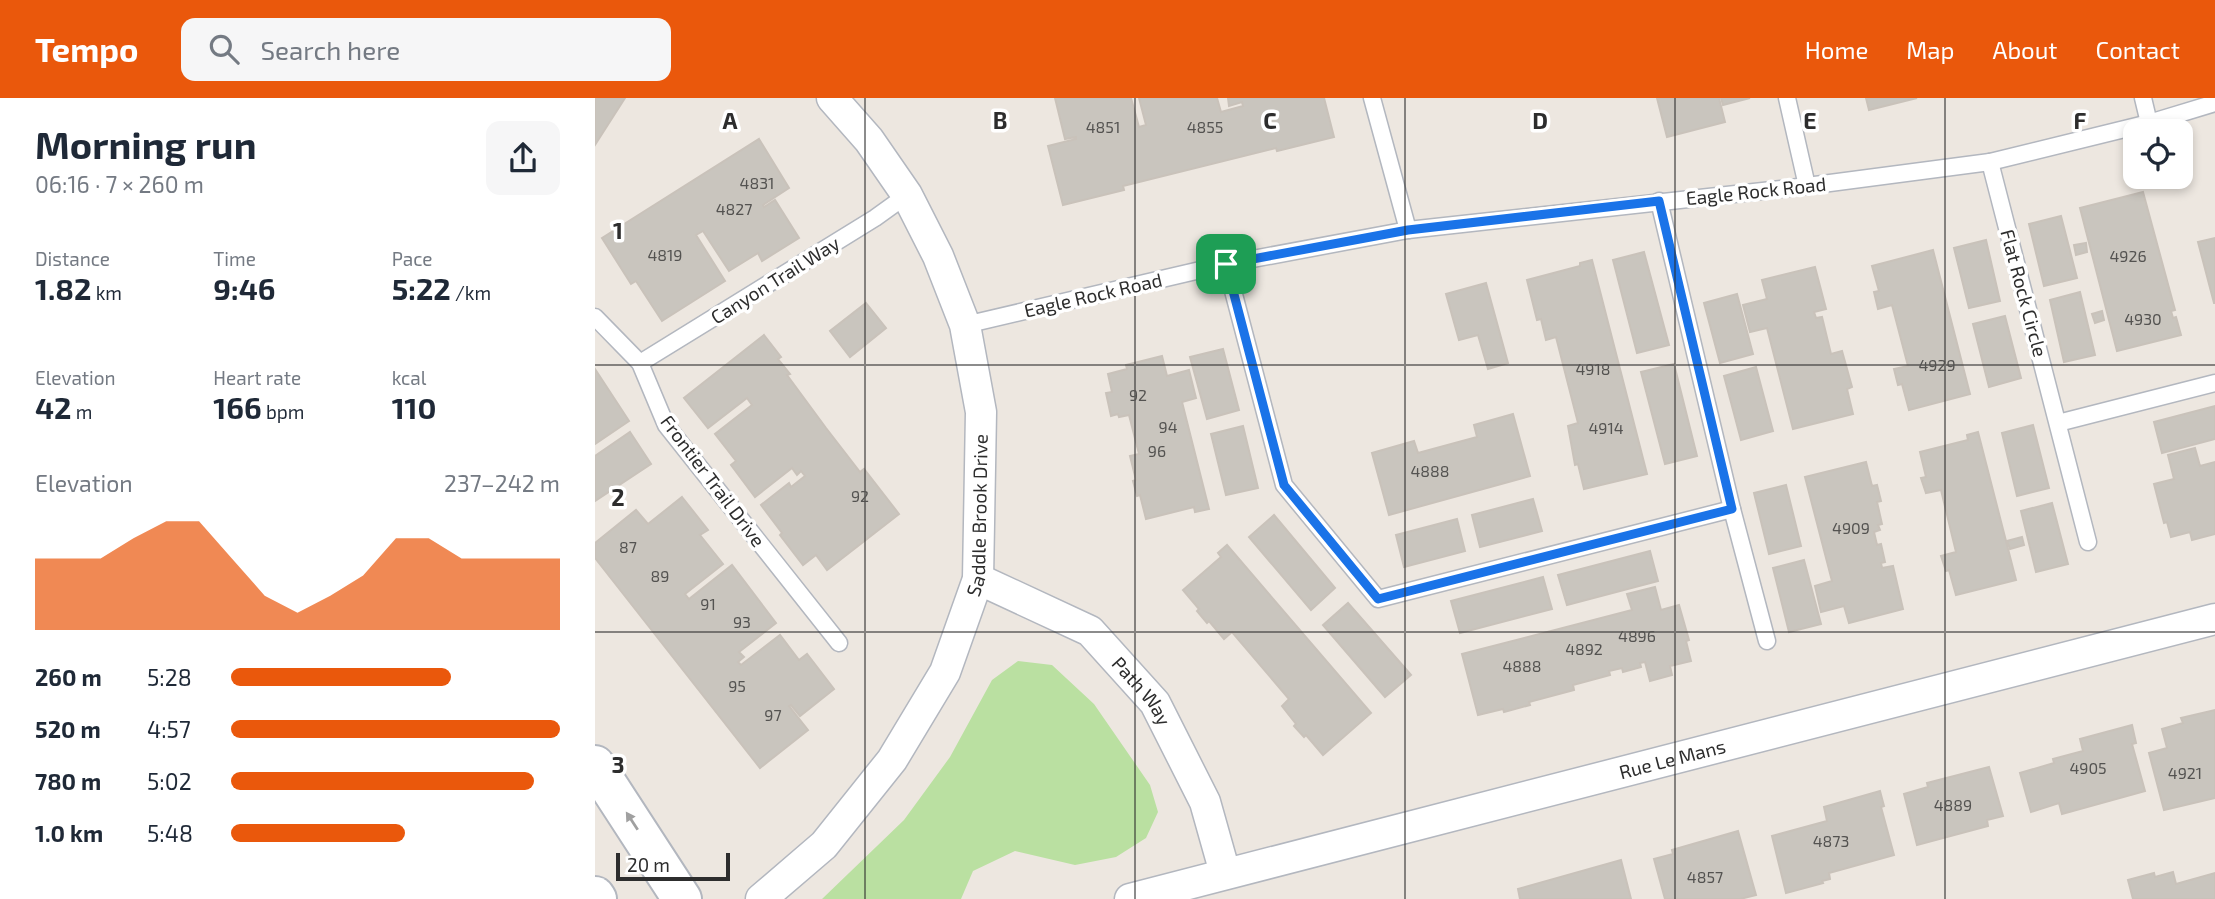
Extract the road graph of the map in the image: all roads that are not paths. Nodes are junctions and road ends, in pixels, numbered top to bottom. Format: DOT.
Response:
graph roads {
  1 [pos="832,98"];
  2 [pos="1372,98"];
  3 [pos="1787,98"];
  4 [pos="2143,98"];
  5 [pos="2215,103"];
  6 [pos="2149,119"];
  7 [pos="2163,119"];
  8 [pos="2123,130"];
  9 [pos="1990,162"];
  10 [pos="1807,186"];
  11 [pos="907,195"];
  12 [pos="1659,201"];
  13 [pos="1408,230"];
  14 [pos="1226,264"];
  15 [pos="595,317"];
  16 [pos="965,325"];
  17 [pos="641,363"];
  18 [pos="2215,383"];
  19 [pos="2058,423"];
  20 [pos="1732,509"];
  21 [pos="2088,542"];
  22 [pos="978,579"];
  23 [pos="2215,619"];
  24 [pos="1767,641"];
  25 [pos="839,643"];
  26 [pos="595,765"];
  27 [pos="1224,873"];
  28 [pos="682,899"];
  29 [pos="761,899"];
  30 [pos="1130,899"];
  1 -- 11 [label="street, Saddle Brook Drive"];
  2 -- 13 [label="lane"];
  3 -- 10 [label="lane"];
  4 -- 6 [label="lane"];
  5 -- 7 [label="lane, Eagle Rock Road"];
  8 -- 9 [label="lane, Eagle Rock Road"];
  9 -- 10 [label="lane, Eagle Rock Road"];
  9 -- 19 [label="lane, Flat Rock Circle"];
  10 -- 12 [label="lane, Eagle Rock Road"];
  11 -- 16 [label="street, Saddle Brook Drive"];
  11 -- 17 [label="lane, Canyon Trail Way"];
  12 -- 13 [label="lane, Eagle Rock Road"];
  12 -- 20 [label="lane"];
  13 -- 14 [label="lane, Eagle Rock Road"];
  14 -- 16 [label="lane, Eagle Rock Road"];
  14 -- 20 [label="lane"];
  15 -- 17 [label="lane, Frontier Trail Drive"];
  16 -- 22 [label="street, Saddle Brook Drive"];
  17 -- 25 [label="lane, Frontier Trail Drive"];
  18 -- 19 [label="lane"];
  19 -- 21 [label="lane, Flat Rock Circle"];
  20 -- 24 [label="lane"];
  22 -- 27 [label="street, Path Way"];
  22 -- 29 [label="street, Saddle Brook Drive"];
  23 -- 27 [label="street, Rue Le Mans"];
  28 -- 26 [label="main road, one-way"];
  27 -- 30 [label="street, Rue Le Mans"];
}
